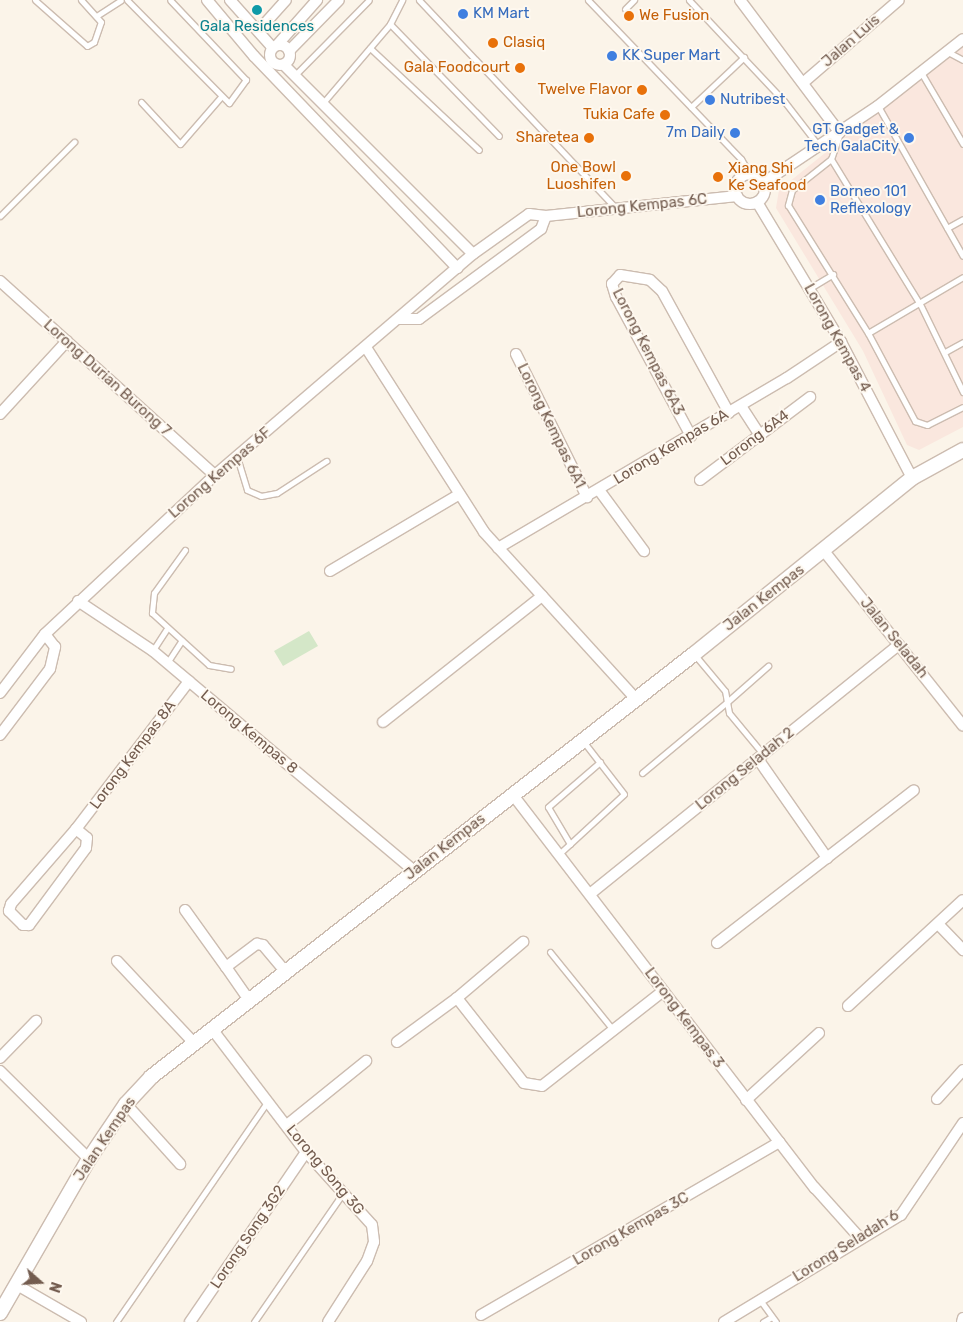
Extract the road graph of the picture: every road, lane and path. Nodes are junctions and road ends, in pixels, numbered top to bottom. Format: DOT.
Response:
graph roads {
  1 [pos="35,0"];
  2 [pos="81,0"];
  3 [pos="121,0"];
  4 [pos="127,0"];
  5 [pos="170,0"];
  6 [pos="207,0"];
  7 [pos="230,0"];
  8 [pos="286,0"];
  9 [pos="317,0"];
  10 [pos="339,0"];
  11 [pos="369,0"];
  12 [pos="402,0"];
  13 [pos="419,0"];
  14 [pos="588,0"];
  15 [pos="634,0"];
  16 [pos="690,0"];
  17 [pos="740,0"];
  18 [pos="898,0"];
  19 [pos="625,9"];
  20 [pos="98,15"];
  21 [pos="390,24"];
  22 [pos="259,30"];
  23 [pos="963,39"];
  24 [pos="246,42"];
  25 [pos="275,46"];
  26 [pos="370,48"];
  27 [pos="289,51"];
  28 [pos="948,52"];
  29 [pos="744,57"];
  30 [pos="963,60"];
  31 [pos="277,63"];
  32 [pos="922,74"];
  33 [pos="294,75"];
  34 [pos="804,82"];
  35 [pos="289,93"];
  36 [pos="220,98"];
  37 [pos="140,102"];
  38 [pos="322,104"];
  39 [pos="878,106"];
  40 [pos="691,107"];
  41 [pos="840,133"];
  42 [pos="499,136"];
  43 [pos="74,142"];
  44 [pos="963,144"];
  45 [pos="818,146"];
  46 [pos="479,150"];
  47 [pos="831,159"];
  48 [pos="750,174"];
  49 [pos="763,183"];
  50 [pos="737,196"];
  51 [pos="758,202"];
  52 [pos="617,209"];
  53 [pos="0,216"];
  54 [pos="546,216"];
  55 [pos="963,219"];
  56 [pos="947,228"];
  57 [pos="473,254"];
  58 [pos="963,256"];
  59 [pos="457,268"];
  60 [pos="833,274"];
  61 [pos="963,277"];
  62 [pos="0,281"];
  63 [pos="810,288"];
  64 [pos="920,304"];
  65 [pos="398,319"];
  66 [pos="868,333"];
  67 [pos="67,341"];
  68 [pos="841,342"];
  69 [pos="963,342"];
  70 [pos="367,349"];
  71 [pos="945,352"];
  72 [pos="516,354"];
  73 [pos="963,392"];
  74 [pos="810,397"];
  75 [pos="741,406"];
  76 [pos="963,408"];
  77 [pos="729,413"];
  78 [pos="0,414"];
  79 [pos="759,434"];
  80 [pos="691,436"];
  81 [pos="963,450"];
  82 [pos="237,457"];
  83 [pos="326,461"];
  84 [pos="215,475"];
  85 [pos="912,478"];
  86 [pos="700,480"];
  87 [pos="599,490"];
  88 [pos="458,495"];
  89 [pos="587,497"];
  90 [pos="498,548"];
  91 [pos="184,550"];
  92 [pos="644,550"];
  93 [pos="824,551"];
  94 [pos="330,571"];
  95 [pos="542,596"];
  96 [pos="78,601"];
  97 [pos="166,630"];
  98 [pos="45,634"];
  99 [pos="182,640"];
  100 [pos="899,644"];
  101 [pos="152,651"];
  102 [pos="694,654"];
  103 [pos="167,663"];
  104 [pos="768,666"];
  105 [pos="231,669"];
  106 [pos="189,681"];
  107 [pos="0,693"];
  108 [pos="636,699"];
  109 [pos="726,702"];
  110 [pos="382,722"];
  111 [pos="963,724"];
  112 [pos="0,735"];
  113 [pos="583,740"];
  114 [pos="760,757"];
  115 [pos="600,762"];
  116 [pos="642,773"];
  117 [pos="914,790"];
  118 [pos="513,795"];
  119 [pos="76,829"];
  120 [pos="570,844"];
  121 [pos="559,854"];
  122 [pos="827,858"];
  123 [pos="414,871"];
  124 [pos="590,894"];
  125 [pos="963,900"];
  126 [pos="185,910"];
  127 [pos="938,925"];
  128 [pos="523,942"];
  129 [pos="717,943"];
  130 [pos="963,950"];
  131 [pos="550,952"];
  132 [pos="117,961"];
  133 [pos="226,967"];
  134 [pos="285,971"];
  135 [pos="663,991"];
  136 [pos="457,998"];
  137 [pos="249,1000"];
  138 [pos="848,1006"];
  139 [pos="36,1021"];
  140 [pos="212,1029"];
  141 [pos="614,1031"];
  142 [pos="818,1033"];
  143 [pos="397,1042"];
  144 [pos="194,1043"];
  145 [pos="0,1058"];
  146 [pos="366,1061"];
  147 [pos="963,1070"];
  148 [pos="0,1071"];
  149 [pos="937,1099"];
  150 [pos="268,1100"];
  151 [pos="746,1100"];
  152 [pos="126,1104"];
  153 [pos="963,1123"];
  154 [pos="287,1125"];
  155 [pos="780,1142"];
  156 [pos="306,1152"];
  157 [pos="90,1159"];
  158 [pos="180,1164"];
  159 [pos="343,1193"];
  160 [pos="859,1237"];
  161 [pos="17,1285"];
  162 [pos="760,1300"];
  163 [pos="0,1313"];
  164 [pos="481,1315"];
  165 [pos="770,1318"];
  166 [pos="963,1318"];
  167 [pos="81,1322"];
  168 [pos="116,1322"];
  169 [pos="190,1322"];
  170 [pos="254,1322"];
  171 [pos="328,1322"];
  172 [pos="724,1322"];
  173 [pos="763,1322"];
  174 [pos="776,1322"];
  175 [pos="962,1322"];
  1 -- 20 [label="lane"];
  2 -- 20 [label="lane"];
  3 -- 20 [label="lane"];
  4 -- 36 [label="lane"];
  5 -- 36 [label="lane"];
  6 -- 24 [label="street"];
  7 -- 22 [label="street"];
  8 -- 22 [label="street"];
  9 -- 25 [label="street"];
  10 -- 27 [label="street"];
  11 -- 33 [label="lane"];
  12 -- 21 [label="lane"];
  13 -- 52 [label="lane"];
  14 -- 40 [label="lane"];
  15 -- 19 [label="lane"];
  16 -- 29 [label="lane"];
  17 -- 34 [label="street"];
  18 -- 34 [label="street, Jalan Luis"];
  21 -- 26 [label="lane"];
  21 -- 42 [label="lane"];
  22 -- 25 [label="street"];
  23 -- 28 [label="street"];
  24 -- 31 [label="street"];
  24 -- 35 [label="street"];
  25 -- 27 [label="street"];
  25 -- 31 [label="street"];
  26 -- 38 [label="lane"];
  26 -- 46 [label="lane"];
  27 -- 31 [label="street"];
  28 -- 30 [label="lane"];
  28 -- 32 [label="street"];
  29 -- 40 [label="lane"];
  29 -- 45 [label="lane"];
  31 -- 33 [label="street"];
  31 -- 35 [label="street"];
  32 -- 39 [label="street"];
  32 -- 44 [label="lane"];
  33 -- 38 [label="street"];
  34 -- 41 [label="street"];
  35 -- 59 [label="street"];
  36 -- 37 [label="lane"];
  38 -- 57 [label="street"];
  39 -- 41 [label="street"];
  39 -- 56 [label="lane"];
  40 -- 48 [label="lane"];
  41 -- 45 [label="street"];
  41 -- 47 [label="lane"];
  43 -- 53 [label="lane"];
  45 -- 49 [label="street"];
  47 -- 60 [label="lane"];
  47 -- 64 [label="lane"];
  48 -- 49 [label="street"];
  48 -- 50 [label="street"];
  49 -- 51 [label="street"];
  50 -- 51 [label="street"];
  50 -- 52 [label="street, Lorong Kempas 6C"];
  51 -- 63 [label="street, Lorong Kempas 4"];
  52 -- 54 [label="street, Lorong Kempas 6C"];
  54 -- 57 [label="street, Lorong Kempas 6C"];
  54 -- 65 [label="street"];
  55 -- 56 [label="lane"];
  56 -- 58 [label="lane"];
  57 -- 59 [label="street, Lorong Kempas 6C"];
  59 -- 65 [label="street, Lorong Kempas 6C"];
  60 -- 63 [label="lane"];
  60 -- 66 [label="lane"];
  61 -- 64 [label="lane"];
  62 -- 67 [label="street, Lorong Durian Burong 7"];
  63 -- 68 [label="street, Lorong Kempas 4"];
  64 -- 66 [label="lane"];
  64 -- 71 [label="lane"];
  65 -- 70 [label="street, Lorong Kempas 6C"];
  66 -- 76 [label="lane"];
  67 -- 78 [label="street"];
  67 -- 84 [label="street, Lorong Durian Burong 7"];
  68 -- 75 [label="street, Lorong Kempas 6A"];
  68 -- 85 [label="street, Lorong Kempas 4"];
  69 -- 71 [label="lane"];
  70 -- 82 [label="street, Lorong Kempas 6F"];
  70 -- 88 [label="street"];
  71 -- 73 [label="lane"];
  72 -- 89 [label="street, Lorong Kempas 6A1"];
  74 -- 79 [label="street, Lorong 6A4"];
  75 -- 77 [label="street, Lorong Kempas 6A"];
  75 -- 79 [label="street"];
  77 -- 80 [label="street, Lorong Kempas 6A"];
  77 -- 80 [label="street, Lorong Kempas 6A3"];
  79 -- 86 [label="street, Lorong 6A4"];
  80 -- 87 [label="street, Lorong Kempas 6A"];
  81 -- 85 [label="street, Jalan Kempas"];
  82 -- 83 [label="lane"];
  82 -- 84 [label="street, Lorong Kempas 6F"];
  84 -- 96 [label="street, Lorong Kempas 6F"];
  85 -- 93 [label="street, Jalan Kempas"];
  87 -- 89 [label="street, Lorong Kempas 6A"];
  87 -- 92 [label="street"];
  88 -- 90 [label="street"];
  88 -- 94 [label="street"];
  89 -- 90 [label="street, Lorong Kempas 6A"];
  90 -- 95 [label="street"];
  91 -- 97 [label="lane"];
  93 -- 100 [label="street, Jalan Seladah"];
  93 -- 102 [label="street, Jalan Kempas"];
  95 -- 108 [label="street"];
  95 -- 110 [label="street"];
  96 -- 98 [label="street, Lorong Kempas 6F"];
  96 -- 101 [label="street, Lorong Kempas 8"];
  97 -- 99 [label="lane"];
  97 -- 101 [label="lane"];
  98 -- 107 [label="street, Lorong Kempas 6F"];
  98 -- 112 [label="street"];
  99 -- 103 [label="lane"];
  99 -- 105 [label="lane"];
  100 -- 111 [label="street, Jalan Seladah"];
  100 -- 114 [label="street, Lorong Seladah 2"];
  101 -- 103 [label="street, Lorong Kempas 8"];
  102 -- 108 [label="street, Jalan Kempas"];
  102 -- 109 [label="lane"];
  103 -- 106 [label="street, Lorong Kempas 8"];
  104 -- 109 [label="lane"];
  106 -- 119 [label="street, Lorong Kempas 8A"];
  106 -- 123 [label="street, Lorong Kempas 8"];
  108 -- 113 [label="street, Jalan Kempas"];
  109 -- 114 [label="lane"];
  109 -- 116 [label="lane"];
  113 -- 115 [label="lane"];
  113 -- 118 [label="street, Jalan Kempas"];
  114 -- 122 [label="street"];
  114 -- 124 [label="street, Lorong Seladah 2"];
  115 -- 120 [label="lane"];
  115 -- 120 [label="lane"];
  117 -- 122 [label="street"];
  118 -- 121 [label="street, Lorong Kempas 3"];
  118 -- 123 [label="street, Jalan Kempas"];
  119 -- 119 [label="street, Lorong Kempas 8A"];
  120 -- 121 [label="lane"];
  121 -- 124 [label="street, Lorong Kempas 3"];
  122 -- 129 [label="street"];
  123 -- 134 [label="street, Jalan Kempas"];
  124 -- 135 [label="street, Lorong Kempas 3"];
  125 -- 127 [label="street"];
  126 -- 133 [label="street"];
  127 -- 130 [label="street"];
  127 -- 138 [label="street"];
  128 -- 136 [label="street"];
  131 -- 141 [label="lane"];
  132 -- 144 [label="street"];
  133 -- 134 [label="street"];
  133 -- 137 [label="street"];
  134 -- 137 [label="street, Jalan Kempas"];
  135 -- 141 [label="street"];
  135 -- 151 [label="street, Lorong Kempas 3"];
  136 -- 141 [label="street"];
  136 -- 143 [label="street"];
  137 -- 140 [label="street, Jalan Kempas"];
  139 -- 145 [label="street"];
  140 -- 144 [label="street, Jalan Kempas"];
  140 -- 150 [label="street, Lorong Song 3G"];
  142 -- 151 [label="street"];
  144 -- 152 [label="street, Jalan Kempas"];
  146 -- 154 [label="street"];
  147 -- 149 [label="street"];
  148 -- 157 [label="street"];
  150 -- 154 [label="street, Lorong Song 3G"];
  150 -- 168 [label="lane"];
  151 -- 155 [label="street, Lorong Kempas 3"];
  152 -- 157 [label="street, Jalan Kempas"];
  152 -- 158 [label="street"];
  153 -- 160 [label="street, Lorong Seladah 6"];
  154 -- 156 [label="street, Lorong Song 3G"];
  155 -- 160 [label="street, Lorong Kempas 3"];
  155 -- 164 [label="street, Lorong Kempas 3C"];
  156 -- 159 [label="street, Lorong Song 3G"];
  156 -- 169 [label="street, Lorong Song 3G2"];
  157 -- 161 [label="street, Jalan Kempas"];
  159 -- 170 [label="lane"];
  159 -- 171 [label="street, Lorong Song 3G"];
  160 -- 162 [label="street, Lorong Seladah 6"];
  161 -- 163 [label="street, Jalan Kempas"];
  161 -- 167 [label="street"];
  162 -- 165 [label="lane"];
  162 -- 172 [label="street, Lorong Seladah 6"];
  165 -- 173 [label="lane"];
  165 -- 174 [label="lane"];
  166 -- 175 [label="street"];
}
